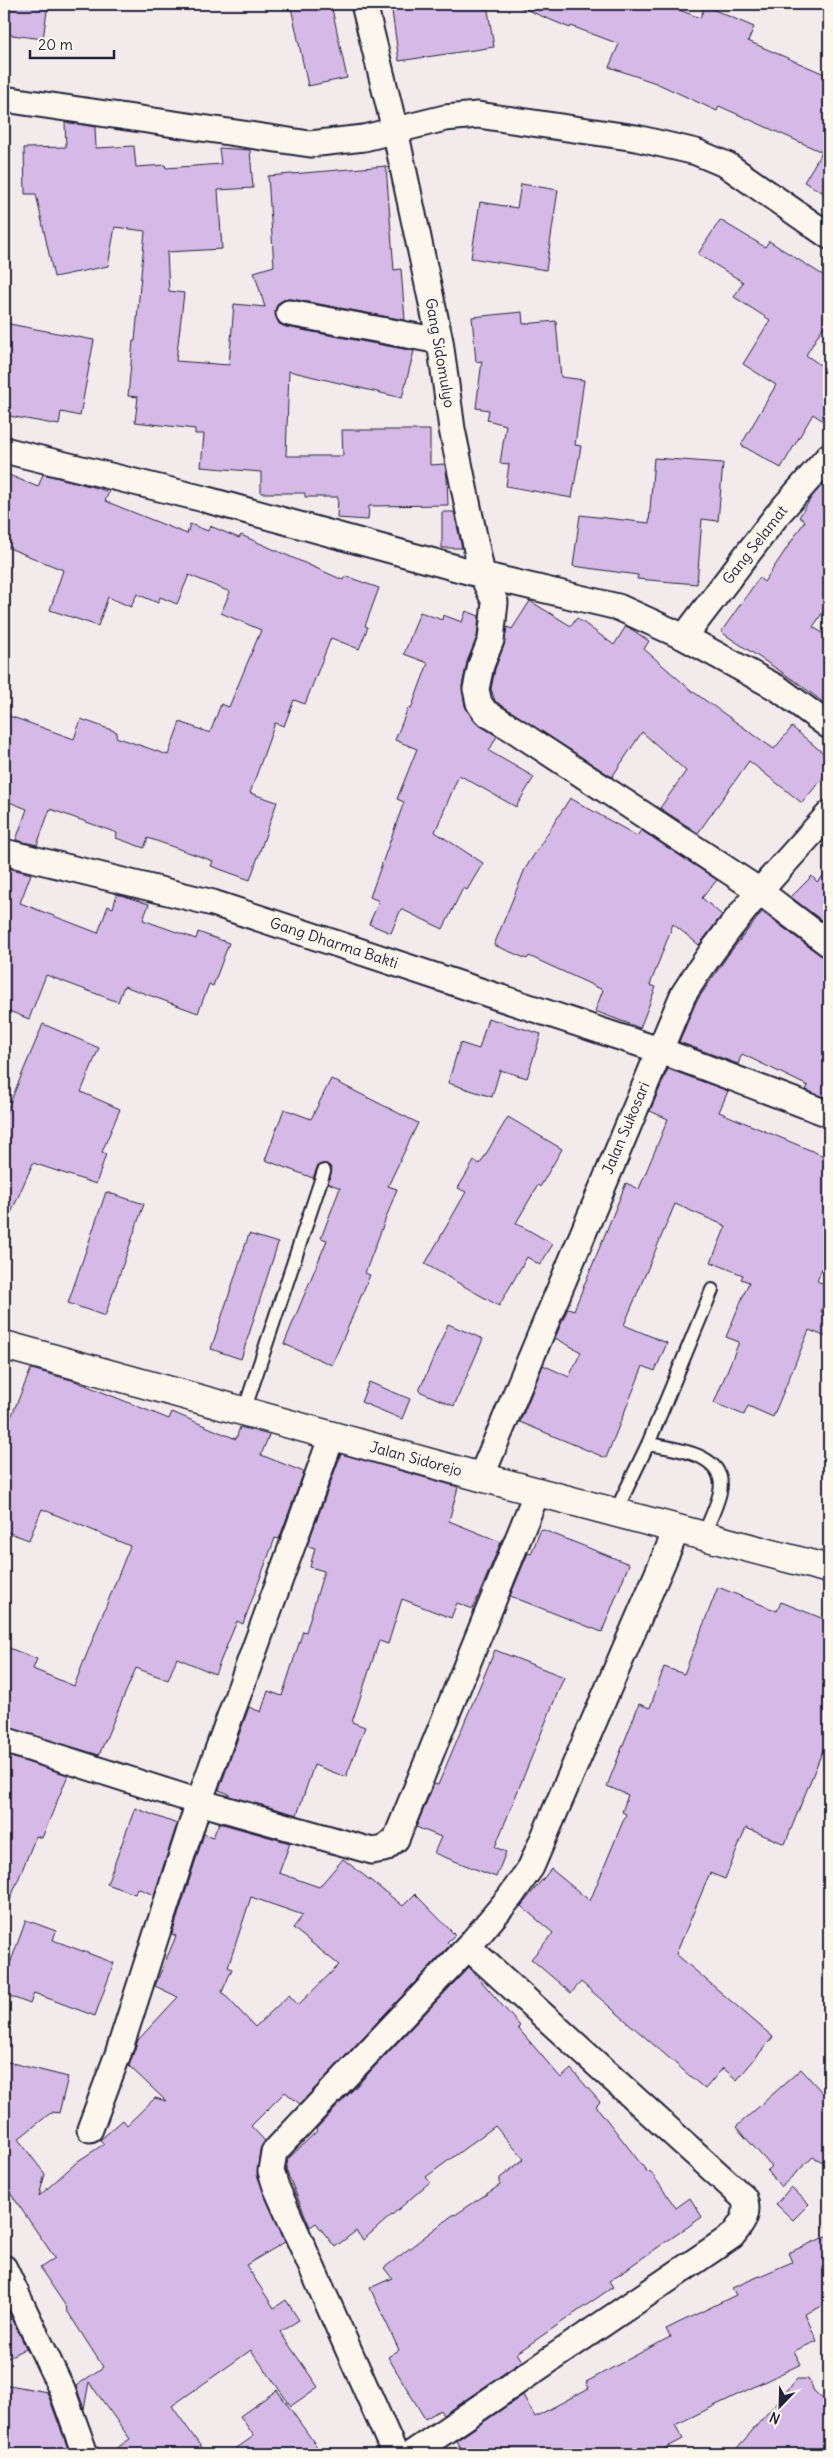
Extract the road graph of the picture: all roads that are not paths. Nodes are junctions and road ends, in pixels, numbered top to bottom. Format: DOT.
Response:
graph roads {
  1 [pos="364,4"];
  2 [pos="4,99"];
  3 [pos="395,130"];
  4 [pos="829,236"];
  5 [pos="289,313"];
  6 [pos="440,341"];
  7 [pos="4,450"];
  8 [pos="829,456"];
  9 [pos="482,575"];
  10 [pos="684,637"];
  11 [pos="829,726"];
  12 [pos="829,814"];
  13 [pos="4,852"];
  14 [pos="758,890"];
  15 [pos="829,944"];
  16 [pos="659,1050"];
  17 [pos="829,1114"];
  18 [pos="324,1171"];
  19 [pos="712,1290"];
  20 [pos="4,1345"];
  21 [pos="244,1411"];
  22 [pos="332,1436"];
  23 [pos="648,1444"];
  24 [pos="481,1477"];
  25 [pos="537,1492"];
  26 [pos="615,1513"];
  27 [pos="677,1529"];
  28 [pos="703,1536"];
  29 [pos="829,1569"];
  30 [pos="4,1740"];
  31 [pos="199,1802"];
  32 [pos="468,1947"];
  33 [pos="90,2129"];
  34 [pos="4,2268"];
  35 [pos="85,2454"];
  36 [pos="395,2454"];
  37 [pos="411,2454"];
  1 -- 3 [label="street, Gang Sidomulyo"];
  2 -- 3 [label="street"];
  3 -- 4 [label="street"];
  3 -- 6 [label="street, Gang Sidomulyo"];
  5 -- 6 [label="street"];
  6 -- 9 [label="street, Gang Sidomulyo"];
  7 -- 9 [label="street"];
  8 -- 10 [label="street, Gang Selamat"];
  9 -- 10 [label="street"];
  9 -- 14 [label="street, Gang Sidomulyo"];
  10 -- 11 [label="street"];
  12 -- 14 [label="street, Jalan Sukosari"];
  13 -- 16 [label="street, Gang Dharma Bakti"];
  14 -- 15 [label="street, Gang Sidomulyo"];
  14 -- 16 [label="street, Jalan Sukosari"];
  16 -- 17 [label="street, Gang Dharma Bakti"];
  16 -- 24 [label="street, Jalan Sukosari"];
  18 -- 21 [label="lane"];
  19 -- 23 [label="lane"];
  20 -- 21 [label="street, Jalan Sidorejo"];
  21 -- 22 [label="street, Jalan Sidorejo"];
  22 -- 24 [label="street, Jalan Sidorejo"];
  22 -- 31 [label="street"];
  23 -- 26 [label="lane"];
  23 -- 28 [label="lane"];
  24 -- 25 [label="street, Jalan Sidorejo"];
  25 -- 26 [label="street, Jalan Sidorejo"];
  25 -- 31 [label="street"];
  26 -- 27 [label="street, Jalan Sidorejo"];
  27 -- 28 [label="street, Jalan Sidorejo"];
  27 -- 32 [label="street"];
  28 -- 29 [label="street, Jalan Sidorejo"];
  30 -- 31 [label="street"];
  31 -- 33 [label="street"];
  32 -- 36 [label="street"];
  32 -- 37 [label="street"];
  34 -- 35 [label="street"];
}
